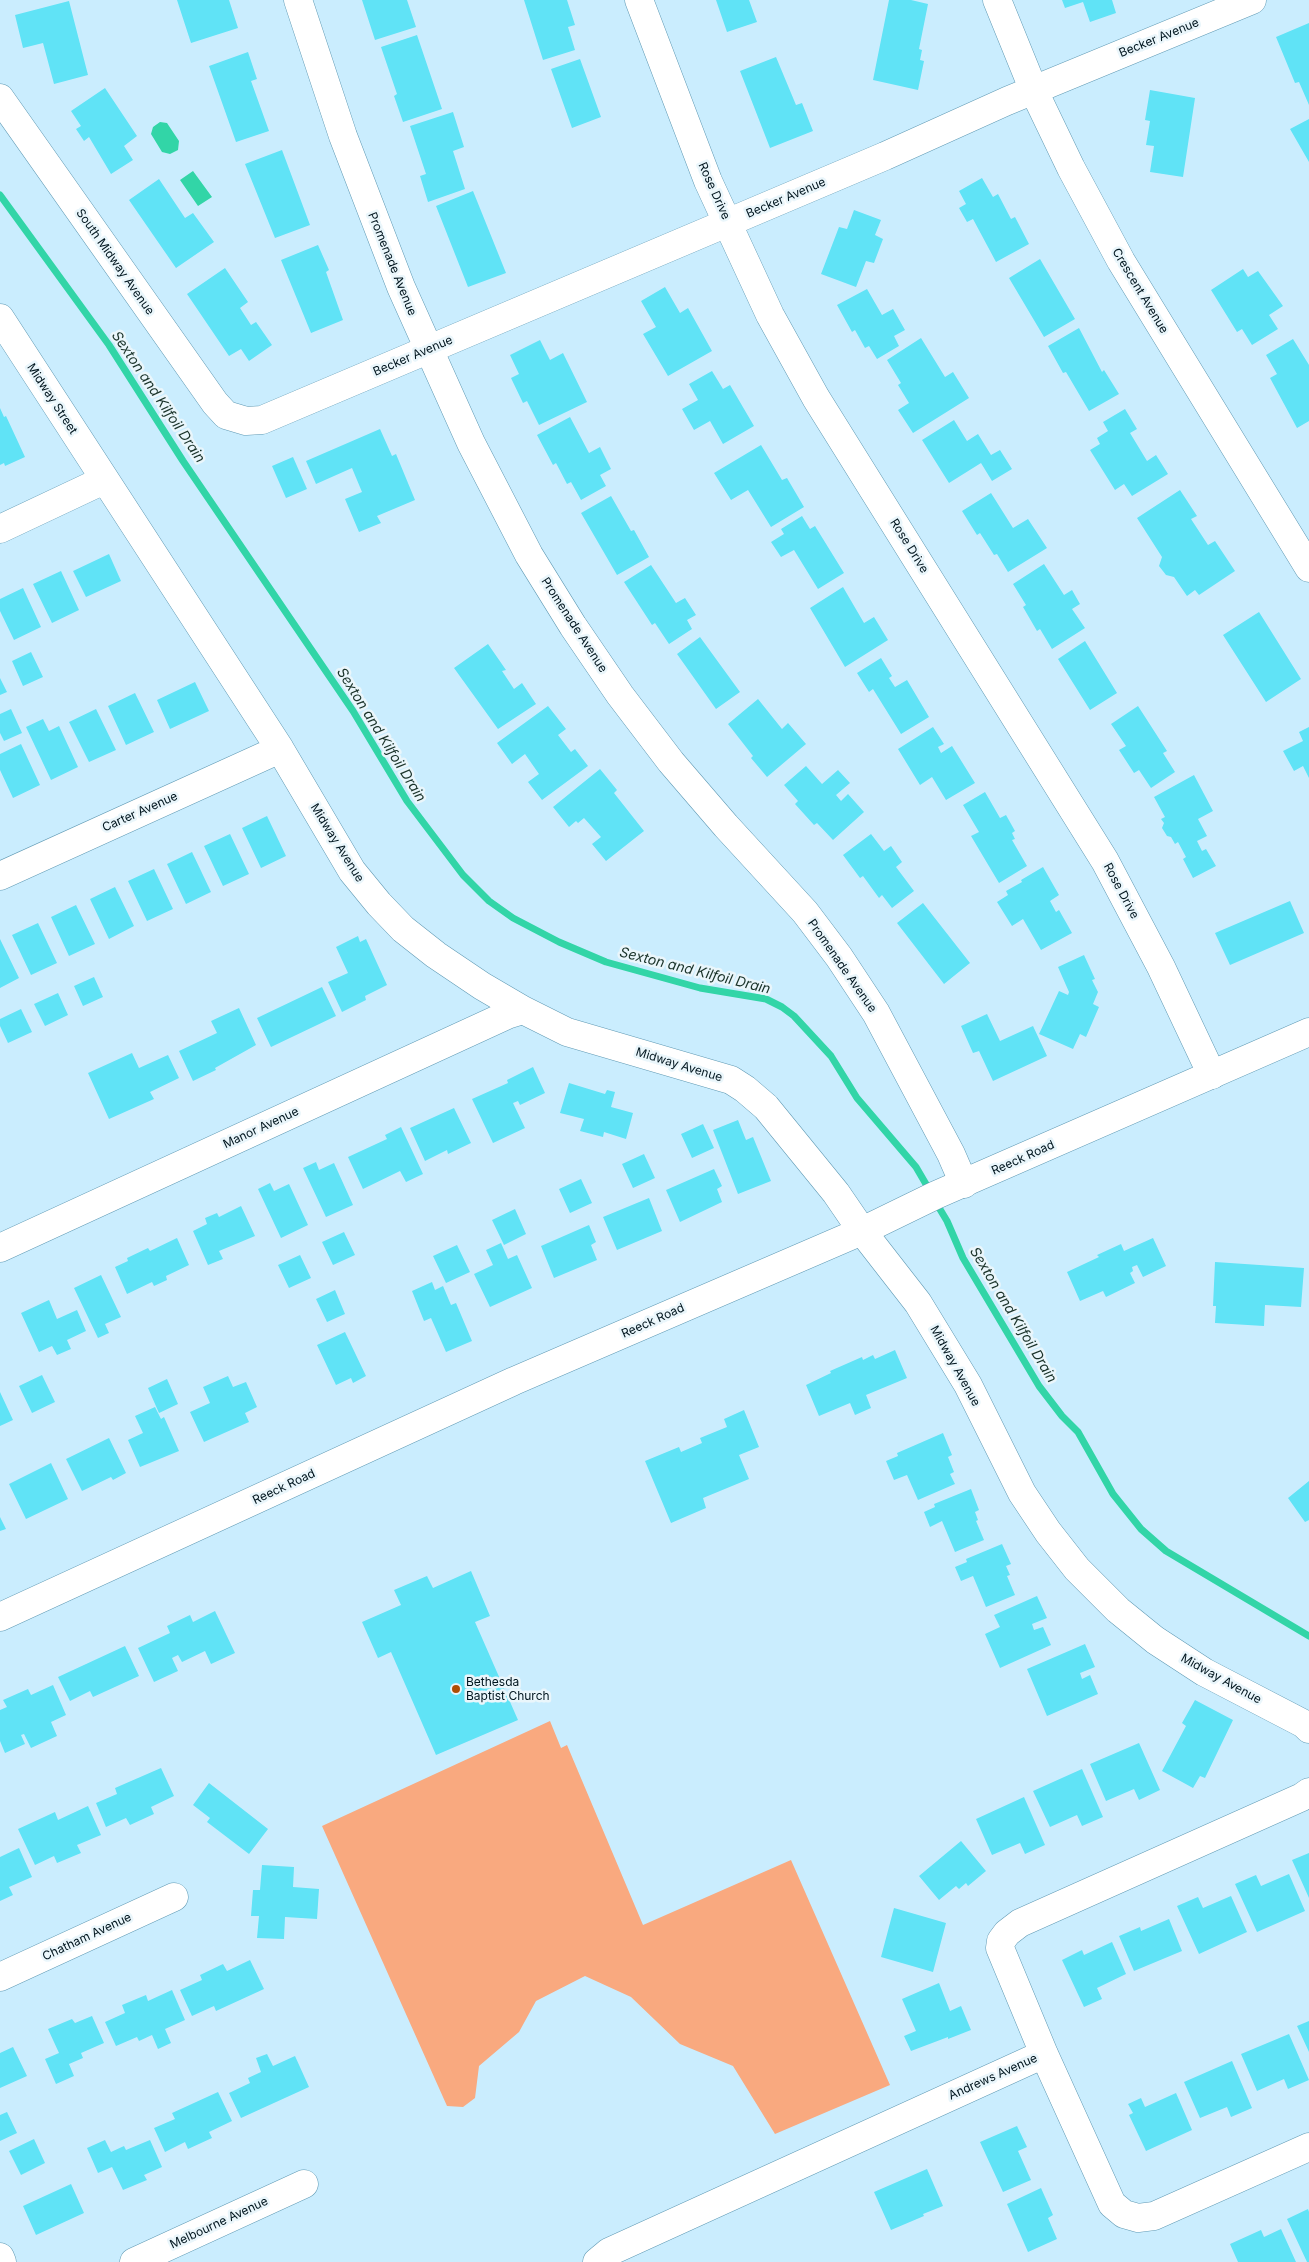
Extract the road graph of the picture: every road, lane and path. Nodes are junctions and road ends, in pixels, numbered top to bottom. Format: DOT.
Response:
graph roads {
  1 [pos="298,0"];
  2 [pos="639,0"];
  3 [pos="997,0"];
  4 [pos="1252,0"];
  5 [pos="1034,90"];
  6 [pos="0,98"];
  7 [pos="728,223"];
  8 [pos="0,318"];
  9 [pos="429,349"];
  10 [pos="236,419"];
  11 [pos="104,480"];
  12 [pos="0,529"];
  13 [pos="1309,568"];
  14 [pos="280,749"];
  15 [pos="0,876"];
  16 [pos="524,1010"];
  17 [pos="1309,1032"];
  18 [pos="1212,1075"];
  19 [pos="959,1186"];
  20 [pos="862,1230"];
  21 [pos="0,1248"];
  22 [pos="0,1617"];
  23 [pos="1309,1729"];
  24 [pos="1309,1792"];
  25 [pos="174,1897"];
  26 [pos="0,1977"];
  27 [pos="1044,2054"];
  28 [pos="1309,2146"];
  29 [pos="304,2184"];
  30 [pos="0,2257"];
  31 [pos="2,2262"];
  32 [pos="134,2262"];
  33 [pos="597,2262"];
  1 -- 9 [label="street, Promenade Avenue"];
  2 -- 7 [label="street, Rose Drive"];
  3 -- 5 [label="street, Crescent Avenue"];
  4 -- 5 [label="street, Becker Avenue"];
  5 -- 7 [label="street, Becker Avenue"];
  5 -- 13 [label="street, Crescent Avenue"];
  6 -- 10 [label="street, South Midway Avenue"];
  7 -- 9 [label="street, Becker Avenue"];
  7 -- 18 [label="street, Rose Drive"];
  8 -- 11 [label="street, Midway Street"];
  9 -- 10 [label="street, Becker Avenue"];
  9 -- 19 [label="street, Promenade Avenue"];
  11 -- 12 [label="street"];
  11 -- 14 [label="street, Midway Avenue"];
  14 -- 15 [label="street, Carter Avenue"];
  14 -- 16 [label="street, Midway Avenue"];
  16 -- 20 [label="street, Midway Avenue"];
  16 -- 21 [label="street, Manor Avenue"];
  17 -- 18 [label="street, Reeck Road"];
  18 -- 19 [label="street, Reeck Road"];
  19 -- 20 [label="street, Reeck Road"];
  20 -- 22 [label="street, Reeck Road"];
  20 -- 23 [label="street, Midway Avenue"];
  24 -- 27 [label="street"];
  25 -- 26 [label="street, Chatham Avenue"];
  27 -- 28 [label="street, Andrews Avenue"];
  27 -- 33 [label="street, Andrews Avenue"];
  29 -- 32 [label="street, Melbourne Avenue"];
  30 -- 31 [label="street"];
}
